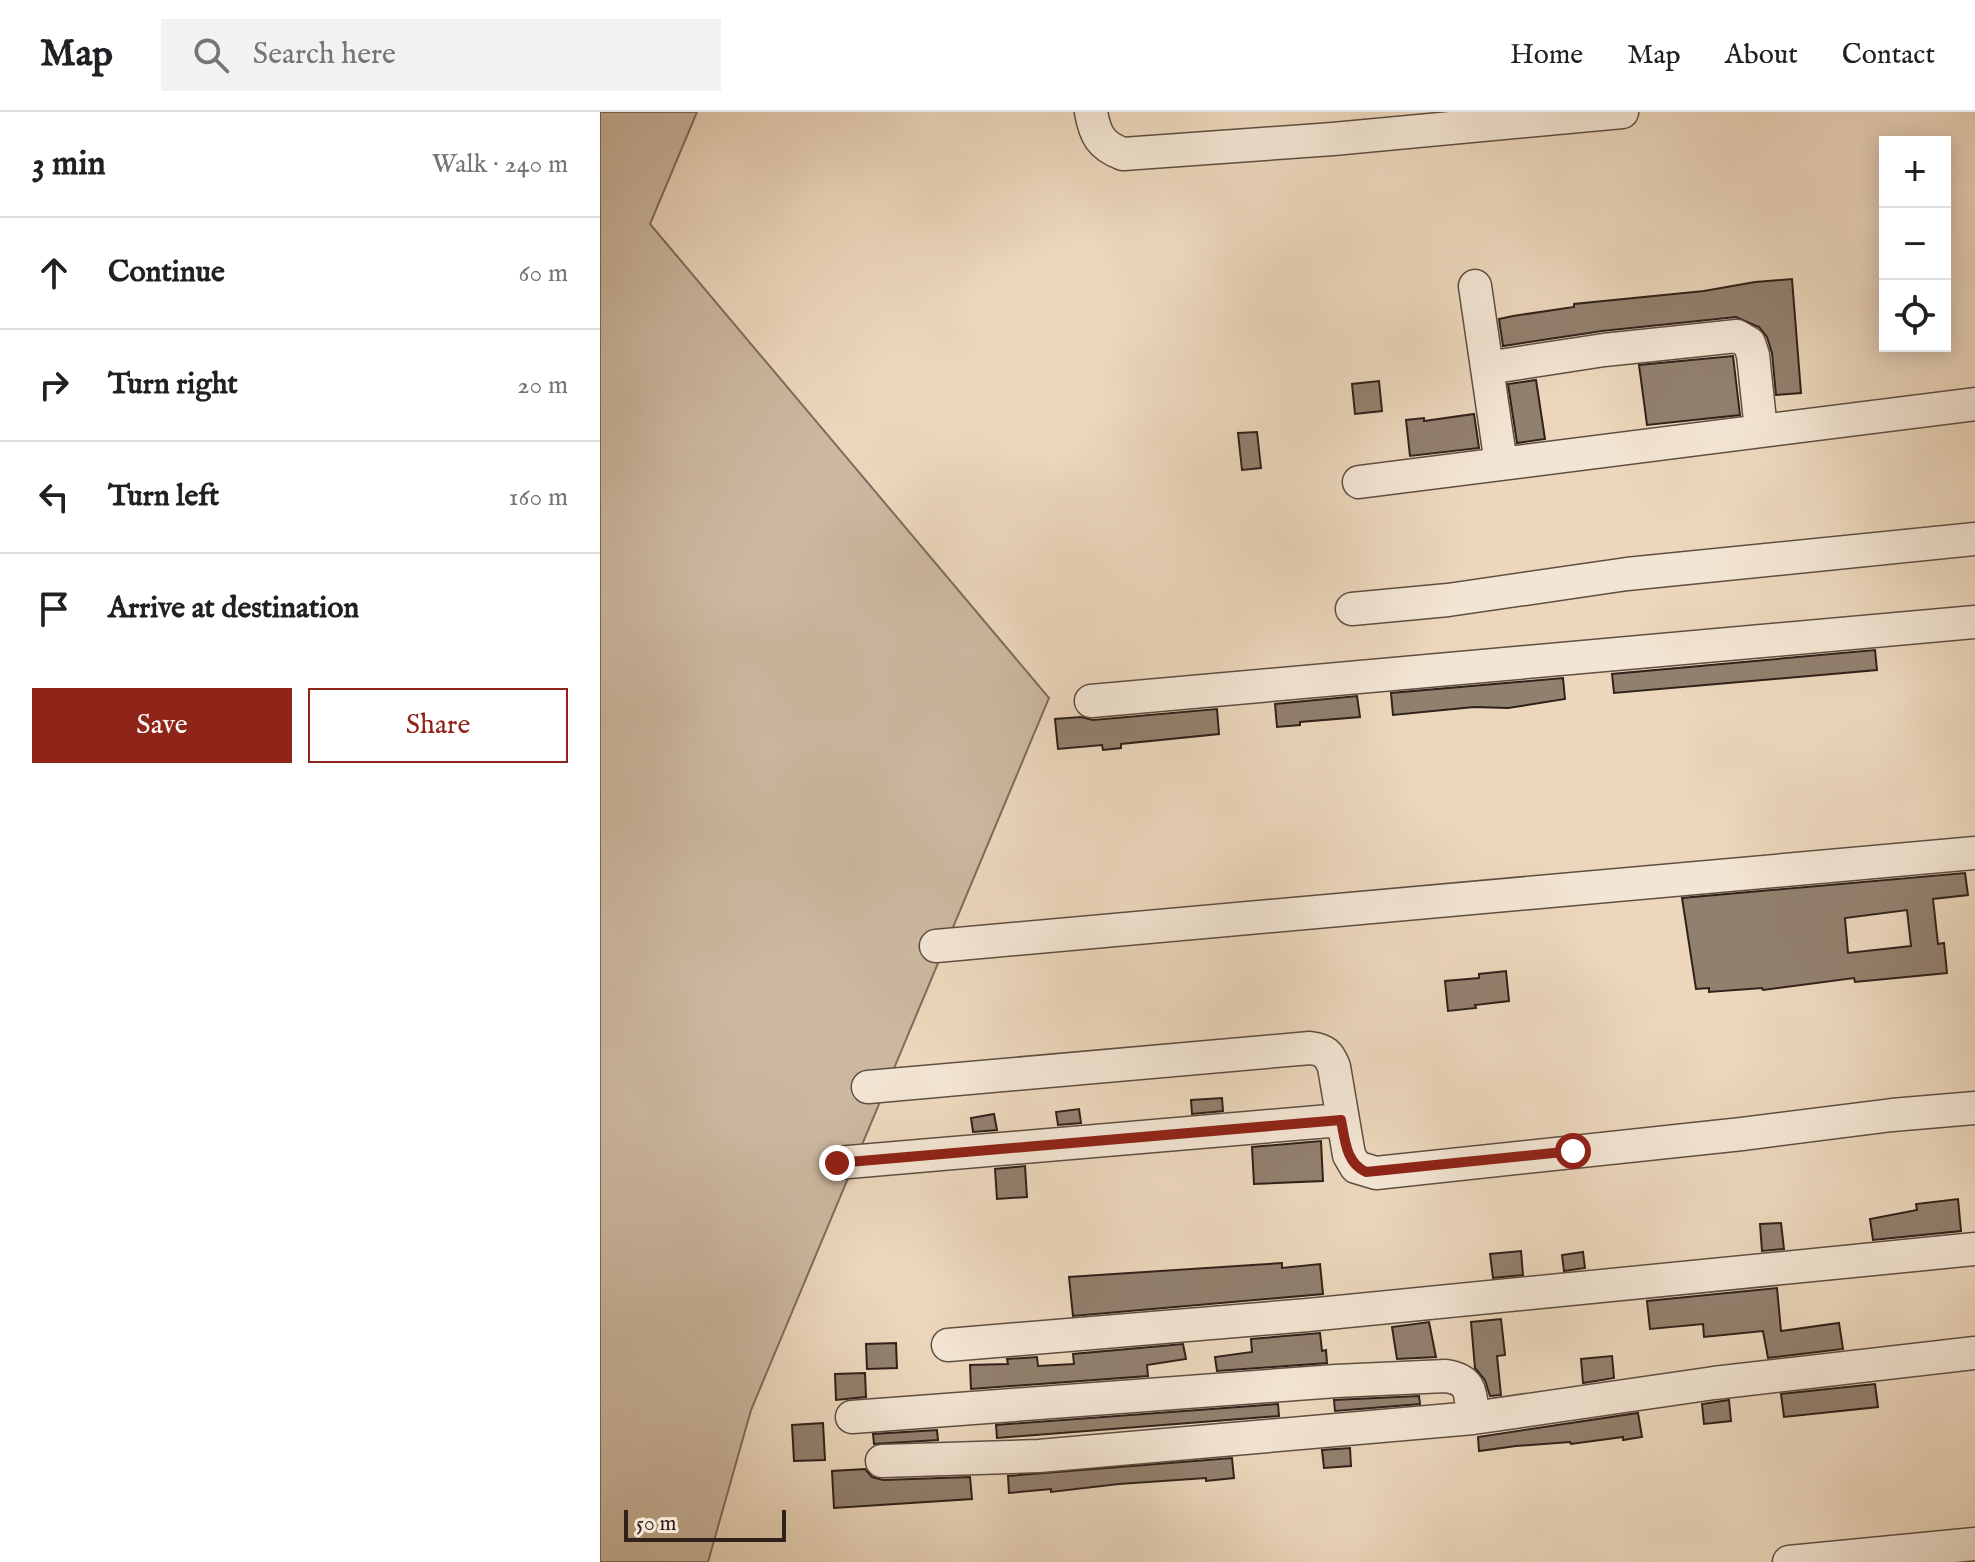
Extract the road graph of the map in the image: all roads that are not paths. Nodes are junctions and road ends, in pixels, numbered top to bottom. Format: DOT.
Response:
graph roads {
  1 [pos="1091,112"];
  2 [pos="1622,112"];
  3 [pos="1333,126"];
  4 [pos="1475,286"];
  5 [pos="1487,368"];
  6 [pos="1975,404"];
  7 [pos="1761,430"];
  8 [pos="1501,464"];
  9 [pos="1359,482"];
  10 [pos="1975,539"];
  11 [pos="1352,609"];
  12 [pos="1975,622"];
  13 [pos="1091,701"];
  14 [pos="1975,853"];
  15 [pos="936,946"];
  16 [pos="868,1087"];
  17 [pos="1975,1108"];
  18 [pos="1341,1120"];
  19 [pos="837,1163"];
  20 [pos="1975,1249"];
  21 [pos="948,1345"];
  22 [pos="1975,1353"];
  23 [pos="852,1417"];
  24 [pos="1473,1418"];
  25 [pos="882,1461"];
  26 [pos="1975,1544"];
  27 [pos="1789,1562"];
  1 -- 3 [label="street"];
  2 -- 3 [label="street"];
  4 -- 5 [label="street"];
  5 -- 7 [label="street"];
  5 -- 8 [label="street"];
  6 -- 7 [label="street"];
  7 -- 8 [label="street"];
  8 -- 9 [label="street"];
  10 -- 11 [label="street"];
  12 -- 13 [label="street"];
  14 -- 15 [label="street"];
  16 -- 18 [label="street"];
  17 -- 18 [label="street"];
  18 -- 19 [label="street"];
  20 -- 21 [label="street"];
  22 -- 24 [label="street"];
  23 -- 24 [label="street"];
  24 -- 25 [label="street"];
  26 -- 27 [label="street"];
}
